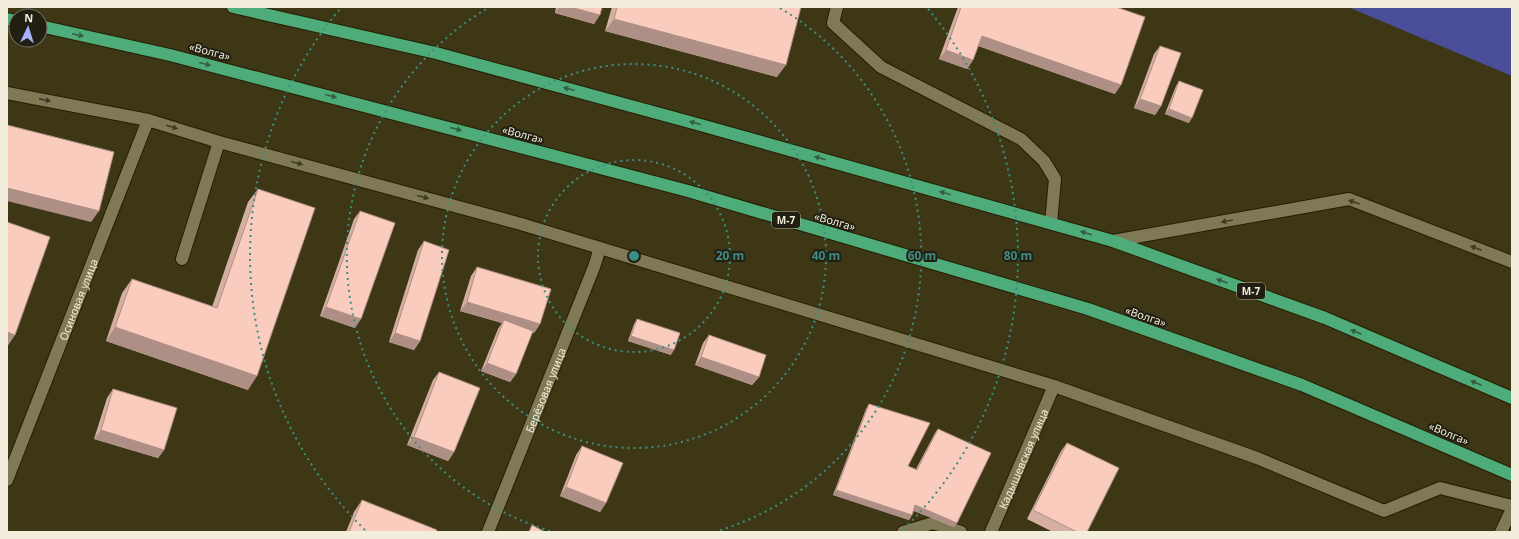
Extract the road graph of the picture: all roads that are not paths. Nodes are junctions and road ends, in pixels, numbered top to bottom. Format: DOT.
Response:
graph roads {
  1 [pos="233,7"];
  2 [pos="837,7"];
  3 [pos="48,28"];
  4 [pos="7,92"];
  5 [pos="148,120"];
  6 [pos="219,142"];
  7 [pos="1051,223"];
  8 [pos="1113,241"];
  9 [pos="600,248"];
  10 [pos="182,259"];
  11 [pos="1512,262"];
  12 [pos="1054,386"];
  13 [pos="1512,398"];
  14 [pos="1512,475"];
  15 [pos="7,480"];
  16 [pos="1512,507"];
  17 [pos="488,532"];
  18 [pos="903,532"];
  19 [pos="961,532"];
  20 [pos="991,532"];
  21 [pos="1501,532"];
  7 -- 1 [label="highway, М-7, one-way"];
  2 -- 7 [label="street"];
  3 -- 14 [label="highway, «Волга» / М-7, one-way"];
  4 -- 5 [label="street, one-way"];
  5 -- 6 [label="street, one-way"];
  5 -- 15 [label="street, Осиновая улица"];
  6 -- 9 [label="street, one-way"];
  6 -- 10 [label="street"];
  8 -- 7 [label="highway, М-7, one-way"];
  11 -- 8 [label="street, one-way"];
  13 -- 8 [label="highway, М-7, one-way"];
  9 -- 12 [label="street"];
  9 -- 17 [label="street, Берёзовая улица"];
  12 -- 16 [label="street"];
  12 -- 20 [label="street, Кадышевская улица"];
  16 -- 21 [label="street"];
  18 -- 19 [label="street"];
}
